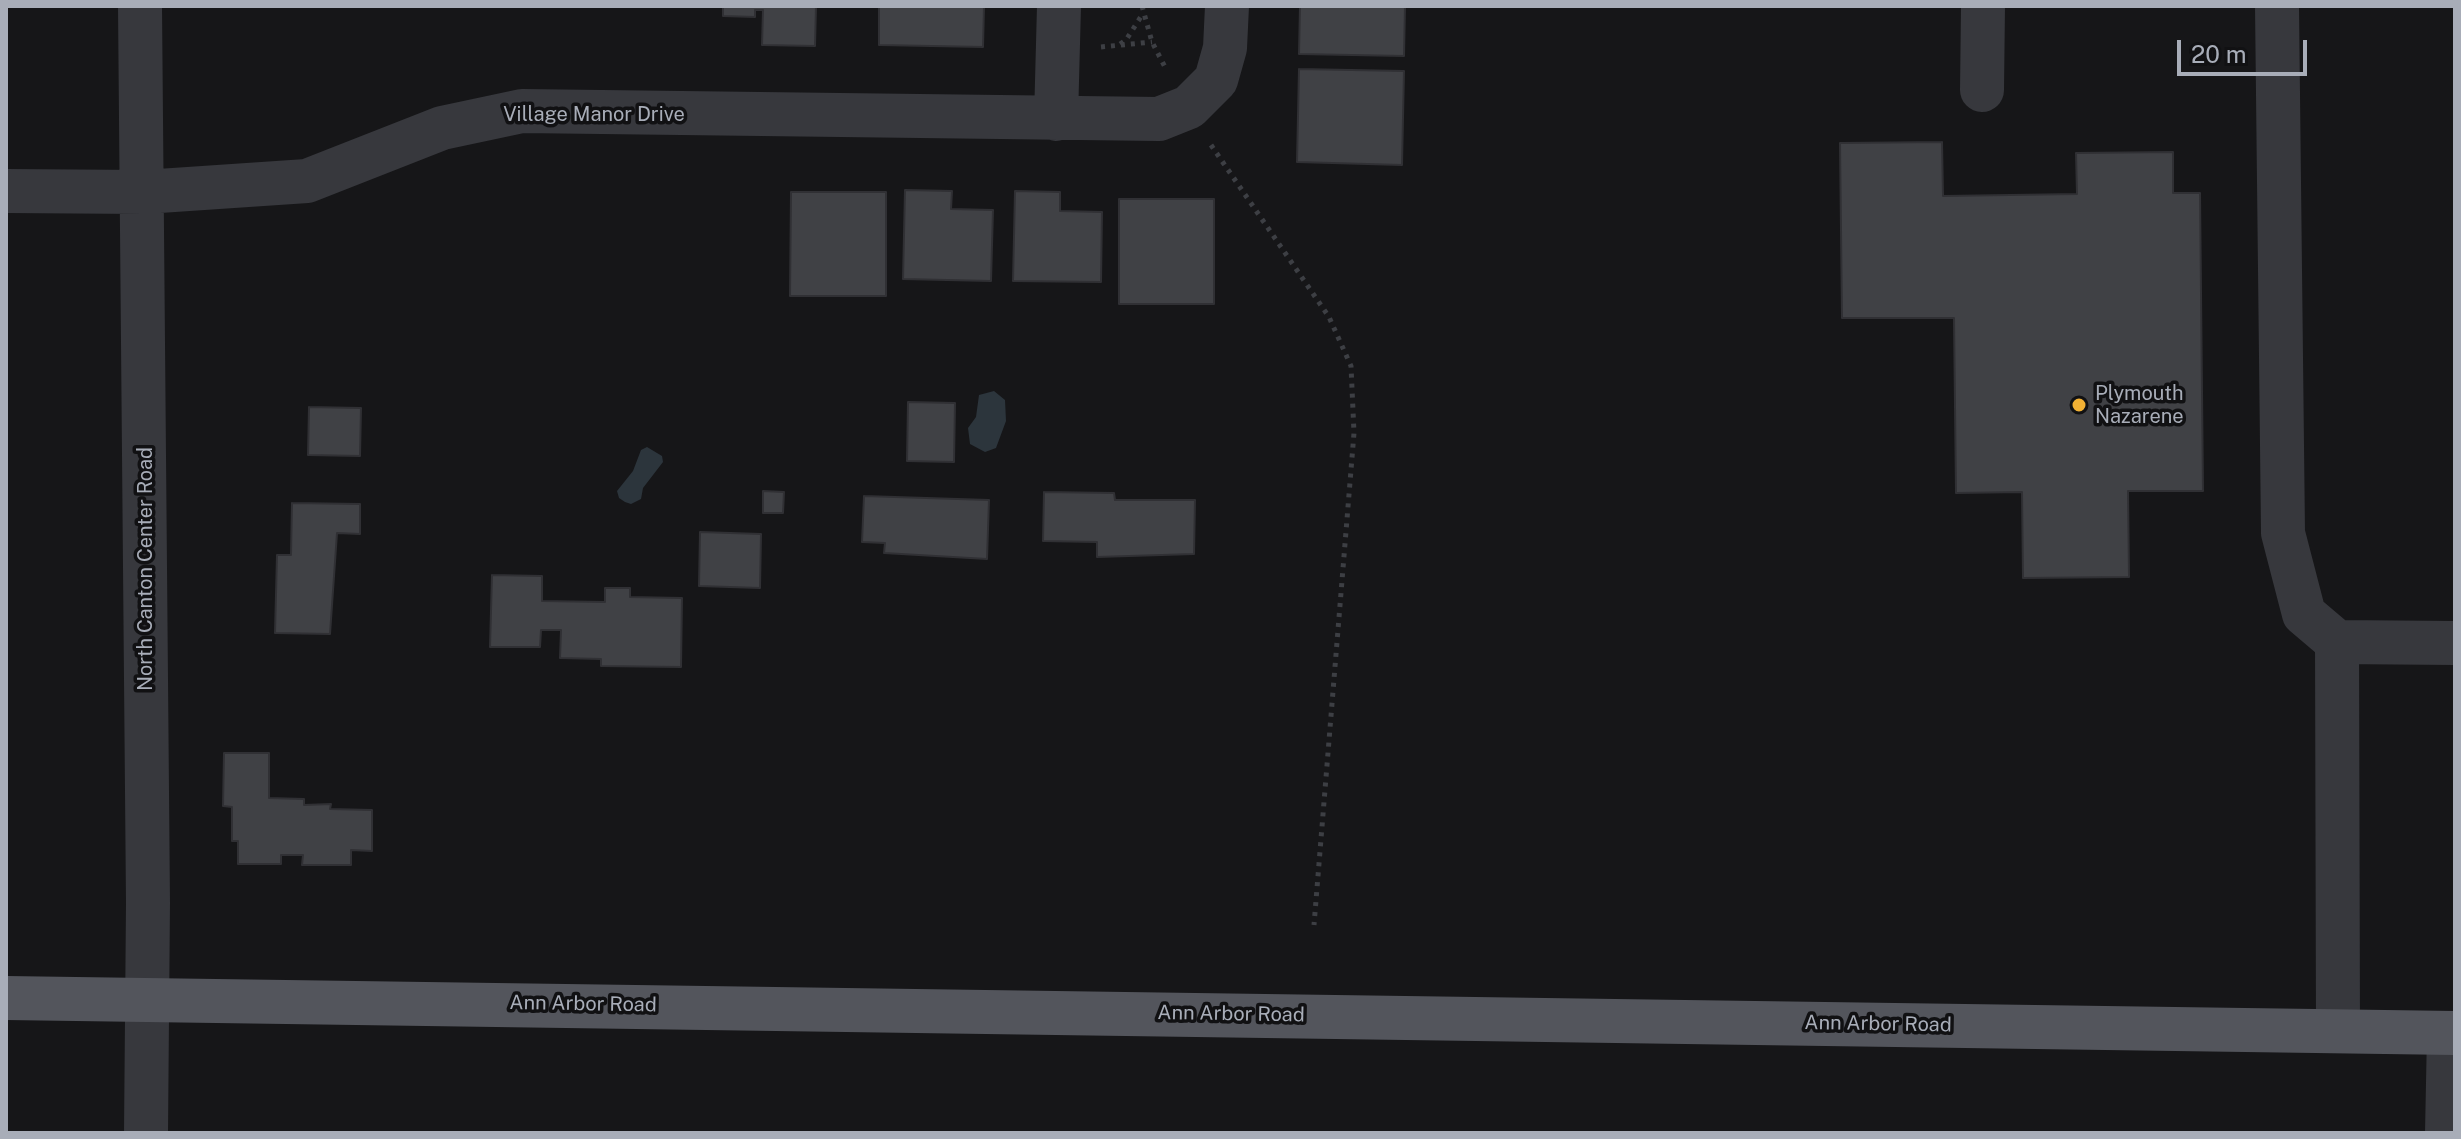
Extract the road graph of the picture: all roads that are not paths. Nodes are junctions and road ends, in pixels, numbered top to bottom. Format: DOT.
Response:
graph roads {
  1 [pos="140,6"];
  2 [pos="1059,6"];
  3 [pos="1227,6"];
  4 [pos="1983,6"];
  5 [pos="2277,6"];
  6 [pos="1982,90"];
  7 [pos="1056,119"];
  8 [pos="6,191"];
  9 [pos="144,192"];
  10 [pos="2337,642"];
  11 [pos="2455,643"];
  12 [pos="6,998"];
  13 [pos="148,1000"];
  14 [pos="2338,1031"];
  15 [pos="2452,1033"];
  16 [pos="146,1133"];
  17 [pos="2447,1133"];
  1 -- 9 [label="street, North Canton Center Road"];
  2 -- 7 [label="street"];
  3 -- 7 [label="street, Village Manor Drive"];
  4 -- 6 [label="street"];
  5 -- 10 [label="street"];
  7 -- 9 [label="street, Village Manor Drive"];
  8 -- 9 [label="street, Village Manor Drive"];
  9 -- 13 [label="street, North Canton Center Road"];
  10 -- 11 [label="street"];
  10 -- 14 [label="street"];
  12 -- 13 [label="main road, Ann Arbor Road"];
  13 -- 14 [label="main road, Ann Arbor Road"];
  13 -- 16 [label="street, North Canton Center Road"];
  14 -- 15 [label="main road, Ann Arbor Road"];
  15 -- 17 [label="street"];
}
